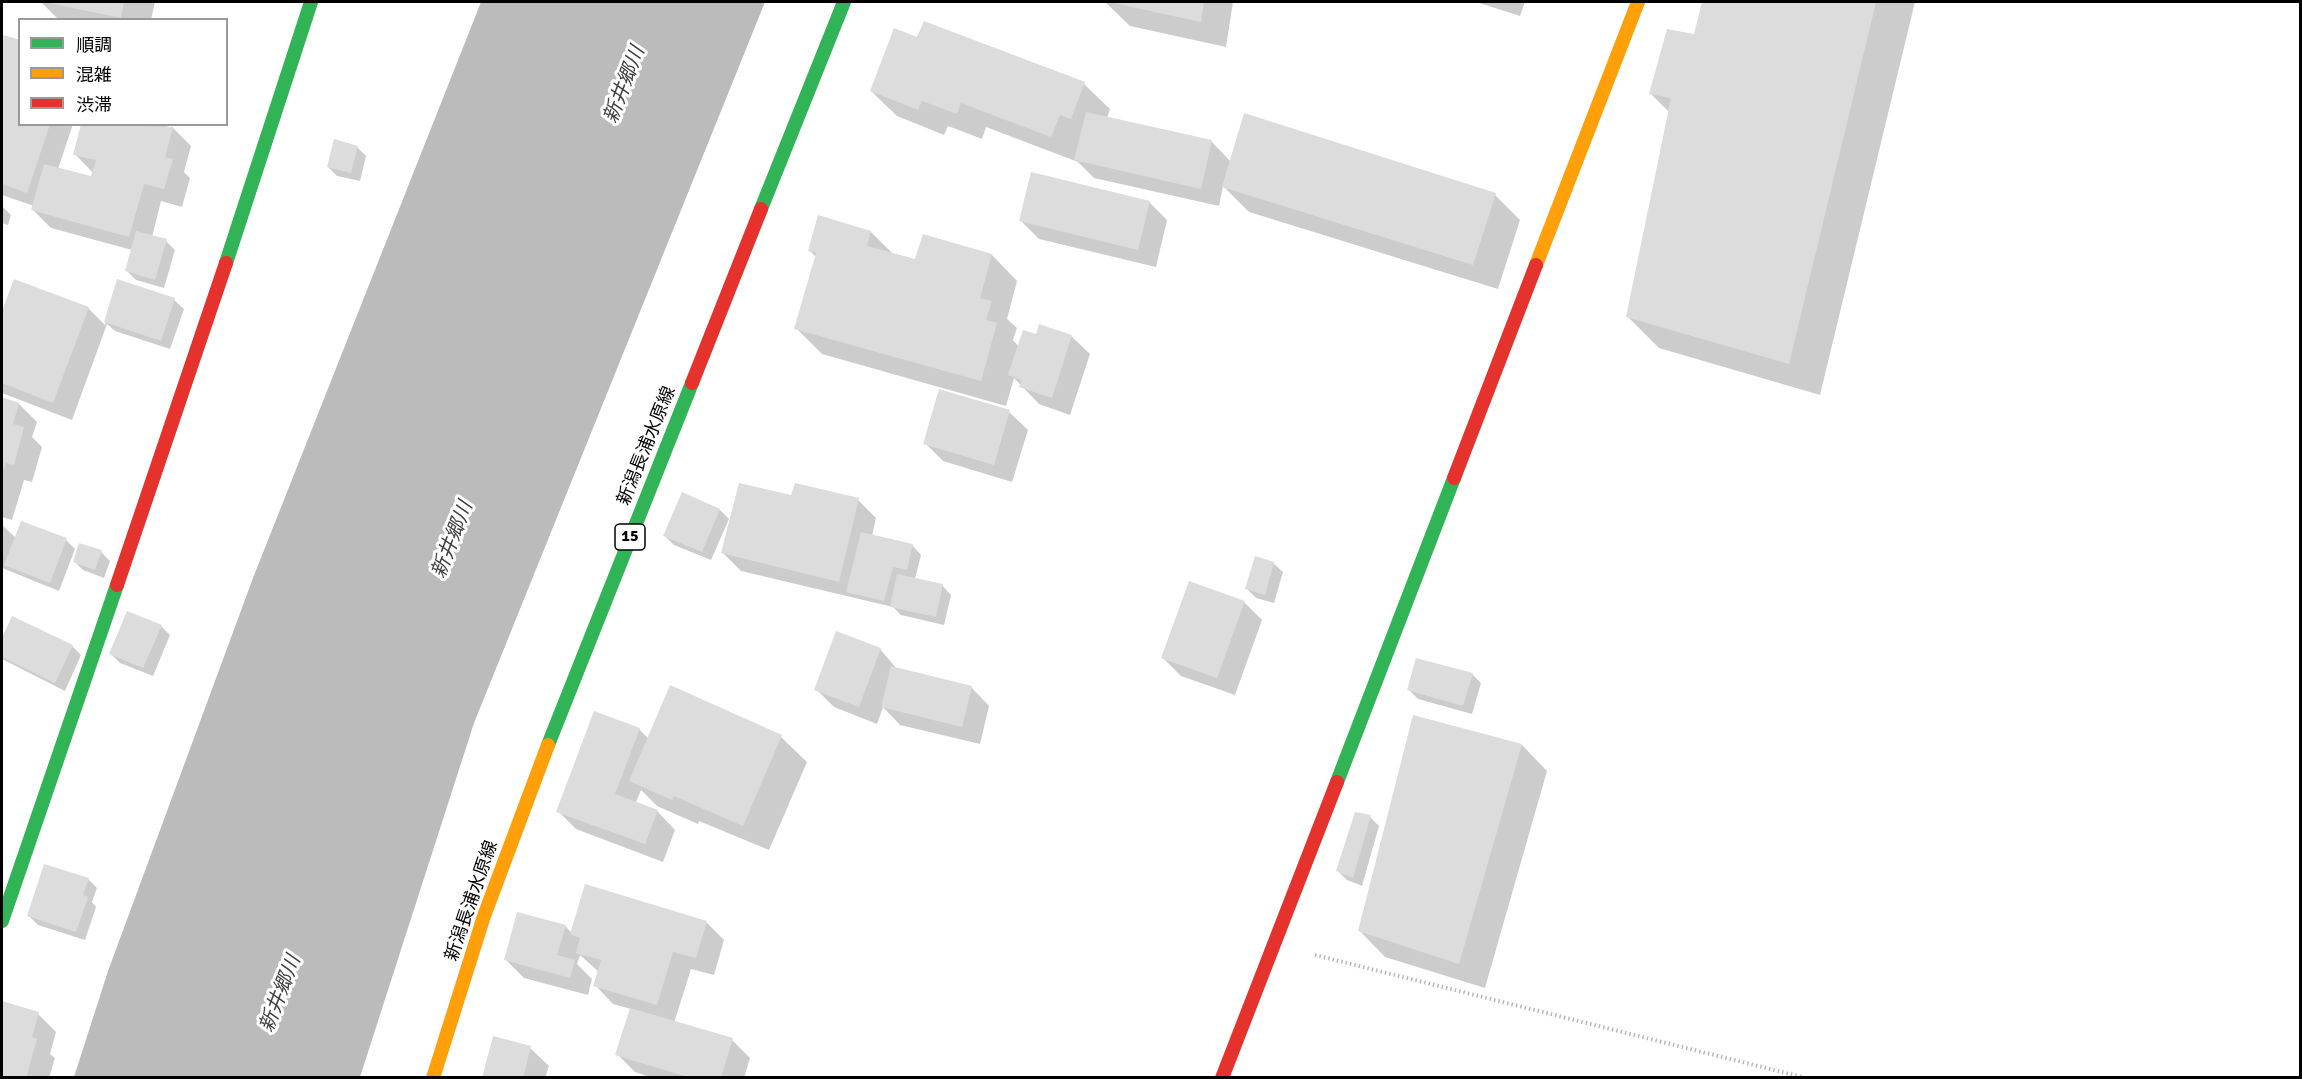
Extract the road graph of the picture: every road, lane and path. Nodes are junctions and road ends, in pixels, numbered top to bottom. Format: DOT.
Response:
graph roads {
  1 [pos="311,2"];
  2 [pos="844,2"];
  3 [pos="1638,2"];
  4 [pos="2,921"];
  5 [pos="1273,945"];
  6 [pos="433,1077"];
  7 [pos="1221,1077"];
  8 [pos="1806,1077"];
  1 -- 4 [label="street"];
  2 -- 6 [label="street, 新潟長浦水原線 / 15"];
  3 -- 5 [label="street"];
  5 -- 7 [label="street"];
  5 -- 8 [label="path"];
}
